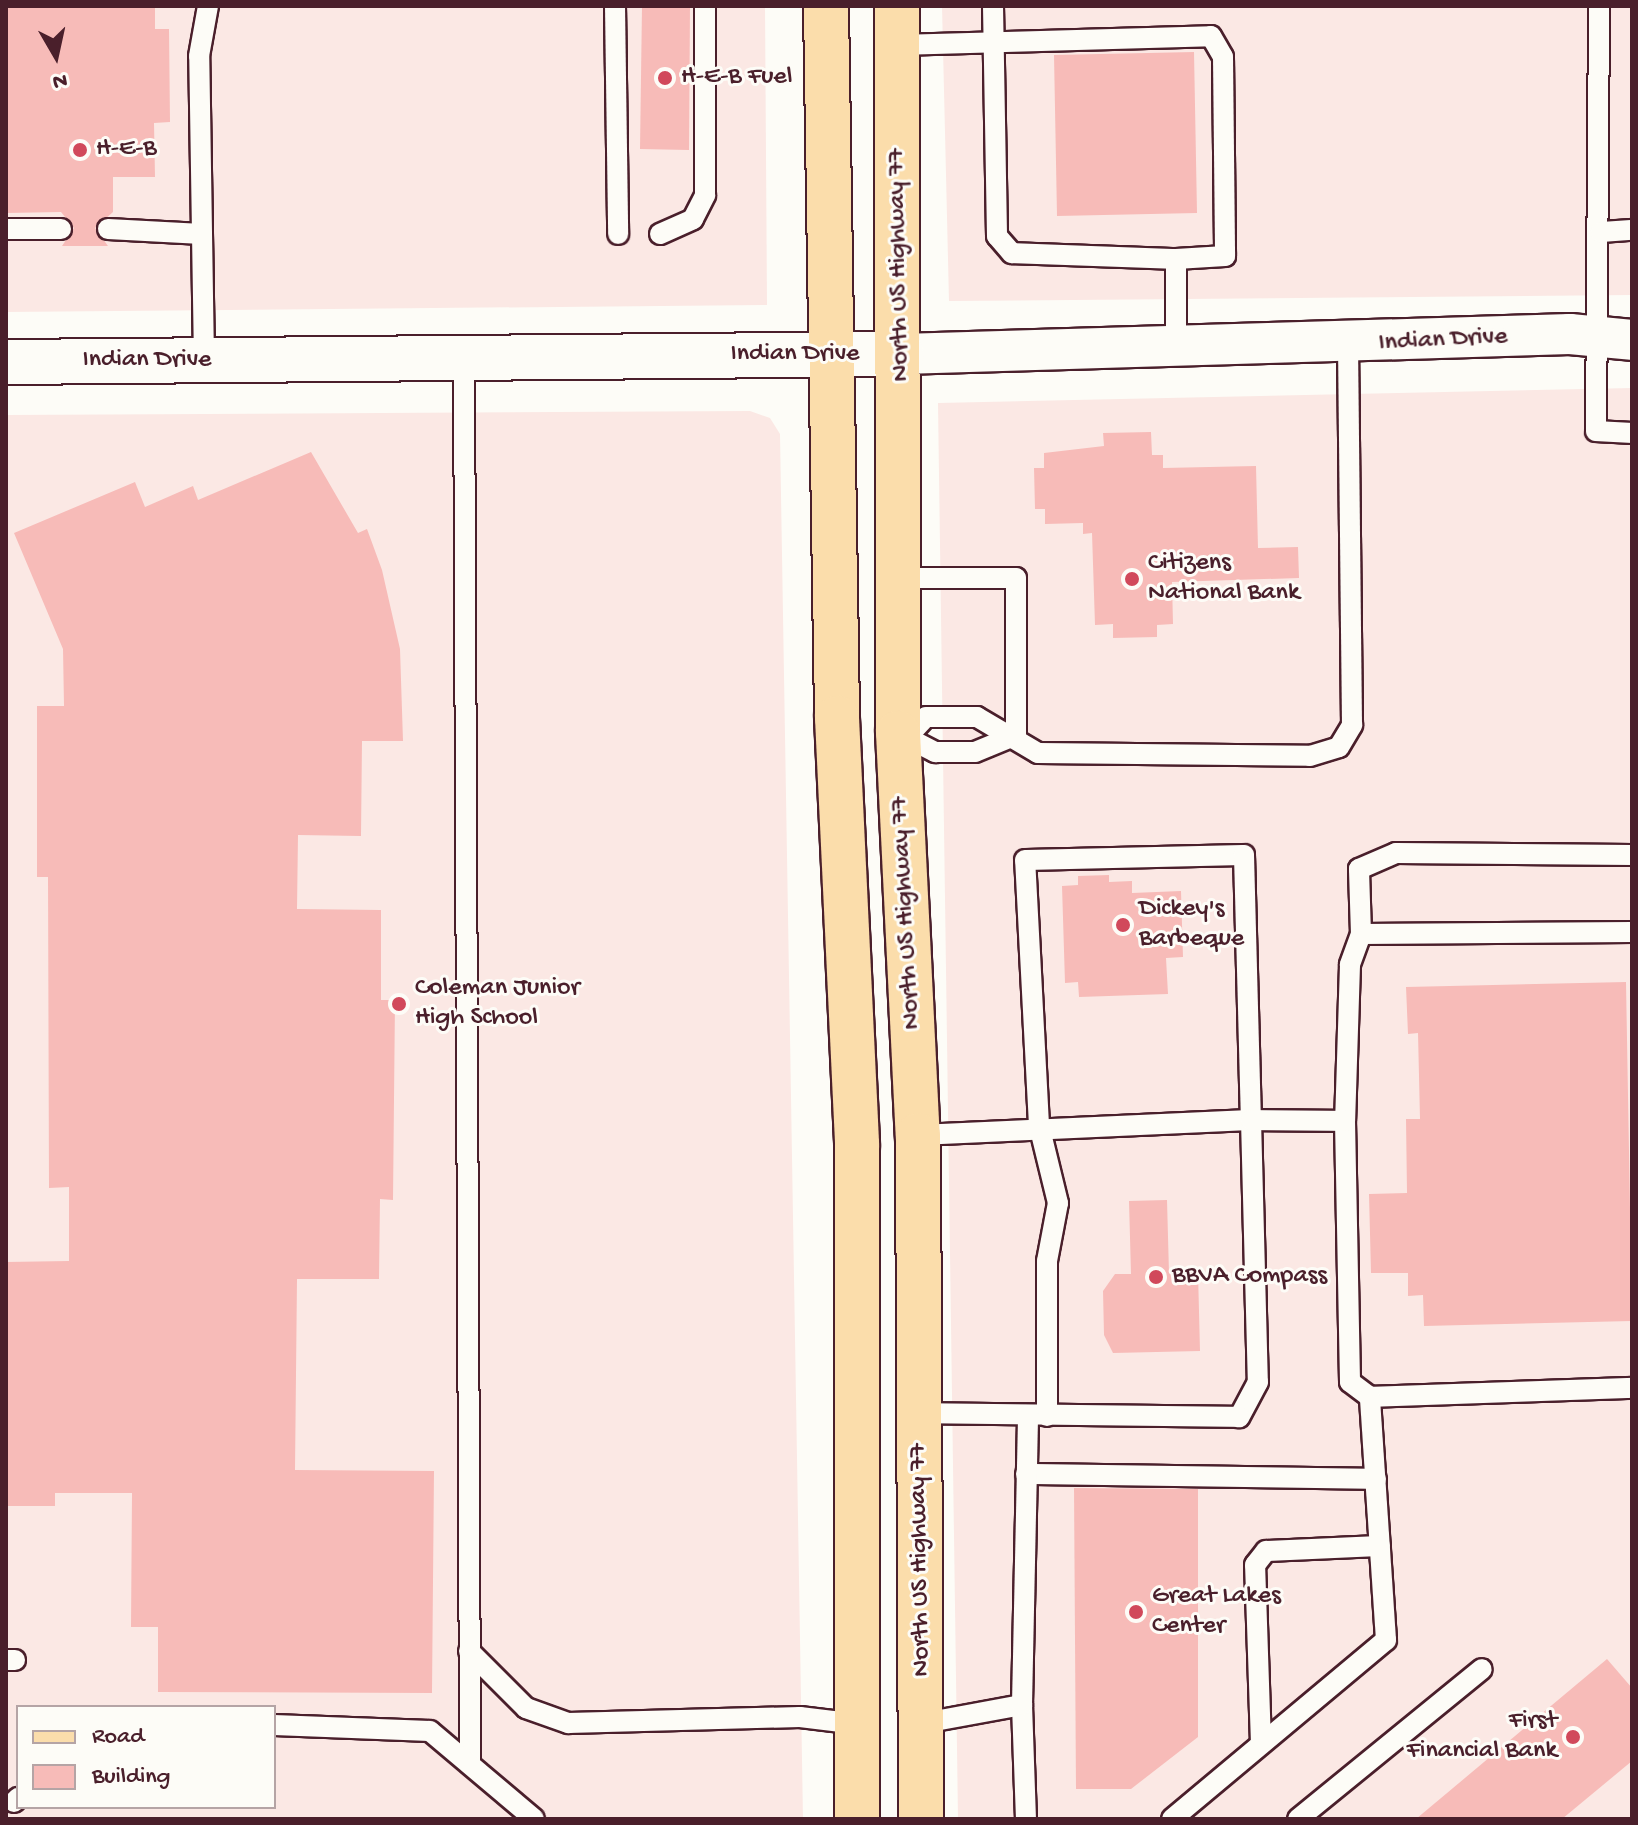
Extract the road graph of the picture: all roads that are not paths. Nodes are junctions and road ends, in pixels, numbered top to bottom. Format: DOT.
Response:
graph roads {
  1 [pos="208,6"];
  2 [pos="615,6"];
  3 [pos="705,6"];
  4 [pos="826,6"];
  5 [pos="993,6"];
  6 [pos="1599,6"];
  7 [pos="897,25"];
  8 [pos="994,44"];
  9 [pos="6,229"];
  10 [pos="61,229"];
  11 [pos="108,229"];
  12 [pos="1632,230"];
  13 [pos="1601,232"];
  14 [pos="202,234"];
  15 [pos="618,234"];
  16 [pos="660,234"];
  17 [pos="1176,259"];
  18 [pos="1617,338"];
  19 [pos="1348,345"];
  20 [pos="1176,347"];
  21 [pos="829,354"];
  22 [pos="902,354"];
  23 [pos="464,358"];
  24 [pos="204,360"];
  25 [pos="6,362"];
  26 [pos="1632,433"];
  27 [pos="901,578"];
  28 [pos="904,734"];
  29 [pos="1016,735"];
  30 [pos="1632,855"];
  31 [pos="1632,932"];
  32 [pos="1361,934"];
  33 [pos="1251,1120"];
  34 [pos="1345,1121"];
  35 [pos="1039,1125"];
  36 [pos="918,1135"];
  37 [pos="1632,1388"];
  38 [pos="1370,1397"];
  39 [pos="919,1413"];
  40 [pos="1037,1416"];
  41 [pos="1026,1474"];
  42 [pos="1376,1479"];
  43 [pos="1380,1546"];
  44 [pos="469,1651"];
  45 [pos="1482,1669"];
  46 [pos="1022,1705"];
  47 [pos="924,1723"];
  48 [pos="858,1724"];
  49 [pos="276,1725"];
  50 [pos="1261,1744"];
  51 [pos="470,1760"];
  52 [pos="534,1819"];
  53 [pos="857,1819"];
  54 [pos="921,1819"];
  55 [pos="1026,1819"];
  56 [pos="1172,1819"];
  57 [pos="1298,1819"];
  1 -- 14 [label="lane"];
  2 -- 15 [label="lane"];
  3 -- 16 [label="lane"];
  4 -- 21 [label="main road"];
  5 -- 8 [label="lane"];
  6 -- 13 [label="lane"];
  7 -- 8 [label="lane"];
  7 -- 22 [label="main road, North US Highway 77"];
  8 -- 17 [label="lane"];
  8 -- 17 [label="lane"];
  9 -- 10 [label="lane"];
  11 -- 14 [label="lane"];
  12 -- 13 [label="lane"];
  13 -- 18 [label="lane"];
  14 -- 24 [label="lane"];
  17 -- 20 [label="lane"];
  18 -- 19 [label="street, Indian Drive"];
  18 -- 26 [label="lane"];
  19 -- 20 [label="street, Indian Drive"];
  19 -- 29 [label="lane"];
  20 -- 22 [label="street, Indian Drive"];
  21 -- 22 [label="street, Indian Drive"];
  21 -- 23 [label="street, Indian Drive"];
  21 -- 48 [label="main road"];
  22 -- 27 [label="main road, North US Highway 77"];
  23 -- 24 [label="street, Indian Drive"];
  23 -- 44 [label="lane"];
  24 -- 25 [label="street, Indian Drive"];
  27 -- 28 [label="main road, North US Highway 77"];
  27 -- 29 [label="lane"];
  28 -- 29 [label="lane"];
  28 -- 29 [label="lane"];
  28 -- 36 [label="main road, North US Highway 77"];
  30 -- 32 [label="lane"];
  31 -- 32 [label="lane"];
  32 -- 34 [label="lane"];
  33 -- 34 [label="lane"];
  33 -- 35 [label="lane"];
  33 -- 35 [label="lane"];
  33 -- 40 [label="lane"];
  34 -- 38 [label="lane"];
  35 -- 36 [label="lane"];
  35 -- 40 [label="lane"];
  36 -- 39 [label="main road, North US Highway 77"];
  37 -- 38 [label="lane"];
  38 -- 42 [label="lane"];
  39 -- 40 [label="lane"];
  39 -- 47 [label="main road, North US Highway 77"];
  40 -- 41 [label="lane"];
  41 -- 42 [label="lane"];
  41 -- 46 [label="lane"];
  42 -- 43 [label="lane"];
  43 -- 50 [label="lane"];
  43 -- 50 [label="lane"];
  44 -- 48 [label="lane"];
  44 -- 51 [label="lane"];
  45 -- 57 [label="lane"];
  46 -- 47 [label="lane"];
  46 -- 55 [label="lane"];
  47 -- 54 [label="main road, North US Highway 77"];
  48 -- 53 [label="main road"];
  49 -- 51 [label="lane"];
  50 -- 56 [label="lane"];
  51 -- 52 [label="lane"];
}
